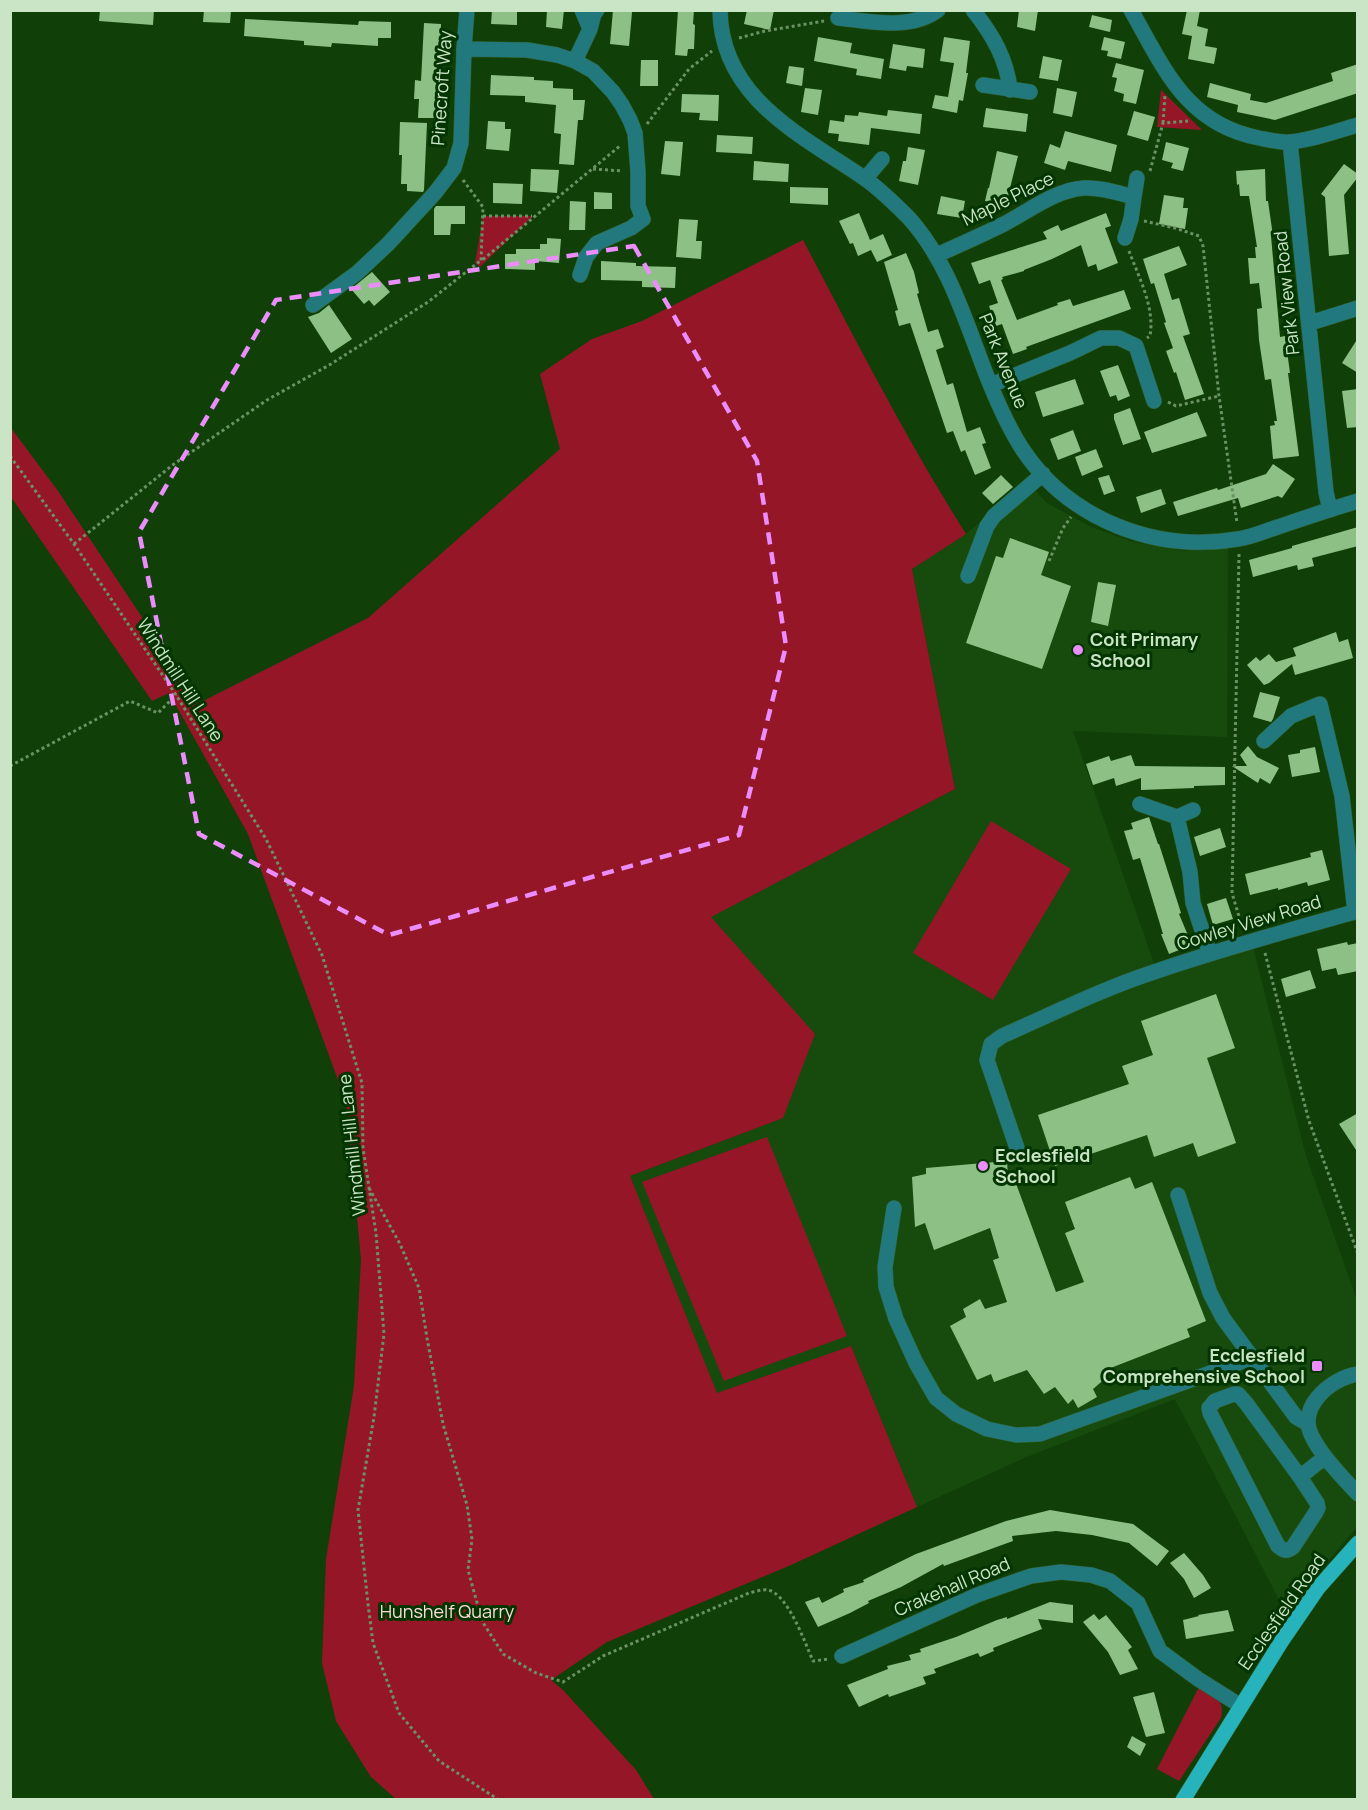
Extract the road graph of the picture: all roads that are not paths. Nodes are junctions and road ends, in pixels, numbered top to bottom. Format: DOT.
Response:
graph roads {
  1 [pos="467,10"];
  2 [pos="582,10"];
  3 [pos="597,10"];
  4 [pos="720,10"];
  5 [pos="938,10"];
  6 [pos="973,10"];
  7 [pos="1131,10"];
  8 [pos="838,18"];
  9 [pos="590,28"];
  10 [pos="464,49"];
  11 [pos="575,61"];
  12 [pos="983,85"];
  13 [pos="1010,90"];
  14 [pos="1030,92"];
  15 [pos="1358,125"];
  16 [pos="1290,142"];
  17 [pos="882,159"];
  18 [pos="1137,178"];
  19 [pos="865,179"];
  20 [pos="1134,197"];
  21 [pos="1125,238"];
  22 [pos="937,255"];
  23 [pos="580,275"];
  24 [pos="313,305"];
  25 [pos="1358,308"];
  26 [pos="1310,323"];
  27 [pos="990,385"];
  28 [pos="1154,401"];
  29 [pos="1042,474"];
  30 [pos="1358,501"];
  31 [pos="1330,510"];
  32 [pos="968,576"];
  33 [pos="1264,741"];
  34 [pos="1140,804"];
  35 [pos="1193,810"];
  36 [pos="1177,817"];
  37 [pos="1356,911"];
  38 [pos="1210,954"];
  39 [pos="1019,1154"];
  40 [pos="1178,1196"];
  41 [pos="894,1208"];
  42 [pos="1252,1358"];
  43 [pos="1358,1374"];
  44 [pos="1308,1424"];
  45 [pos="1325,1457"];
  46 [pos="1300,1477"];
  47 [pos="1358,1494"];
  48 [pos="1358,1543"];
  49 [pos="842,1656"];
  50 [pos="1241,1706"];
  51 [pos="1183,1800"];
  1 -- 10 [label="street, Pinecroft Way"];
  2 -- 9 [label="street"];
  3 -- 9 [label="street"];
  4 -- 19 [label="street, Park Avenue"];
  5 -- 8 [label="street"];
  6 -- 13 [label="street"];
  7 -- 16 [label="street"];
  9 -- 11 [label="street"];
  10 -- 11 [label="street"];
  10 -- 24 [label="street, Pinecroft Way"];
  11 -- 23 [label="street"];
  12 -- 13 [label="street"];
  13 -- 14 [label="street"];
  15 -- 16 [label="street"];
  16 -- 26 [label="street, Park View Road"];
  17 -- 19 [label="street"];
  18 -- 20 [label="street"];
  19 -- 22 [label="street, Park Avenue"];
  20 -- 21 [label="street"];
  20 -- 22 [label="street, Maple Place"];
  22 -- 27 [label="street, Park Avenue"];
  25 -- 26 [label="street"];
  26 -- 31 [label="street, Park View Road"];
  27 -- 28 [label="street"];
  27 -- 29 [label="street, Park Avenue"];
  29 -- 31 [label="street, Park Avenue"];
  29 -- 32 [label="street"];
  30 -- 31 [label="street, Park Avenue"];
  33 -- 37 [label="street"];
  34 -- 36 [label="street"];
  35 -- 36 [label="street"];
  36 -- 38 [label="street"];
  37 -- 38 [label="street, Cowley View Road"];
  38 -- 39 [label="street, Cowley View Road"];
  40 -- 42 [label="street"];
  41 -- 42 [label="street"];
  42 -- 44 [label="street"];
  43 -- 44 [label="street"];
  44 -- 45 [label="street"];
  45 -- 46 [label="street"];
  45 -- 47 [label="street"];
  46 -- 46 [label="street"];
  48 -- 50 [label="main road, Ecclesfield Road"];
  49 -- 50 [label="street, Crakehall Road"];
  50 -- 51 [label="main road, Ecclesfield Road"];
}
